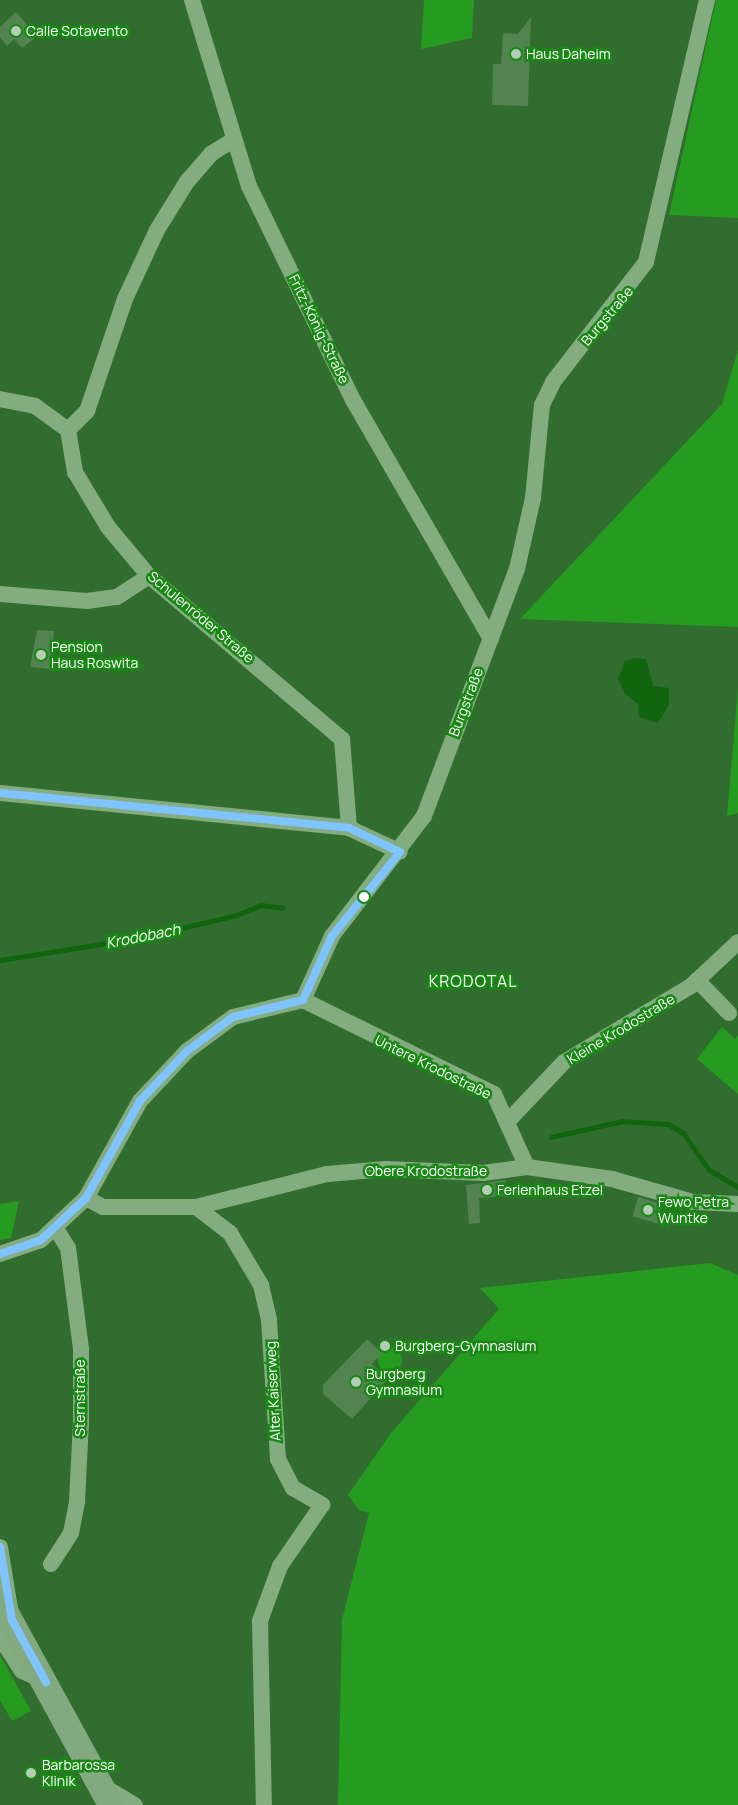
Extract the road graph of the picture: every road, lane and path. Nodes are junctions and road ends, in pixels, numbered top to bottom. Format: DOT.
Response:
graph roads {
  1 [pos="192,0"];
  2 [pos="707,0"];
  3 [pos="233,140"];
  4 [pos="0,398"];
  5 [pos="68,430"];
  6 [pos="149,576"];
  7 [pos="0,594"];
  8 [pos="491,638"];
  9 [pos="0,793"];
  10 [pos="349,828"];
  11 [pos="400,852"];
  12 [pos="738,942"];
  13 [pos="697,980"];
  14 [pos="303,1000"];
  15 [pos="729,1013"];
  16 [pos="508,1121"];
  17 [pos="527,1167"];
  18 [pos="86,1198"];
  19 [pos="738,1204"];
  20 [pos="196,1206"];
  21 [pos="56,1229"];
  22 [pos="0,1254"];
  23 [pos="0,1547"];
  24 [pos="51,1564"];
  25 [pos="4,1620"];
  26 [pos="105,1795"];
  27 [pos="135,1805"];
  28 [pos="264,1805"];
  1 -- 3 [label="street, Fritz-König-Straße"];
  2 -- 8 [label="street, Burgstraße"];
  3 -- 5 [label="street"];
  3 -- 8 [label="street, Fritz-König-Straße"];
  4 -- 5 [label="street"];
  5 -- 6 [label="street, Schulenröder Straße"];
  6 -- 7 [label="street"];
  6 -- 10 [label="street, Schulenröder Straße"];
  8 -- 11 [label="street, Burgstraße"];
  9 -- 10 [label="street"];
  10 -- 11 [label="street"];
  11 -- 14 [label="street, Burgstraße"];
  12 -- 13 [label="street, Kleine Krodostraße"];
  13 -- 15 [label="street"];
  13 -- 16 [label="street, Kleine Krodostraße"];
  14 -- 16 [label="street, Untere Krodostraße"];
  14 -- 18 [label="street"];
  16 -- 17 [label="street, Untere Krodostraße"];
  17 -- 19 [label="street, Obere Krodostraße"];
  17 -- 20 [label="street, Obere Krodostraße"];
  18 -- 20 [label="street, Obere Krodostraße"];
  18 -- 21 [label="street"];
  20 -- 28 [label="street, Alter Kaiserweg"];
  21 -- 22 [label="street"];
  21 -- 24 [label="street, Sternstraße"];
  23 -- 25 [label="street"];
  25 -- 26 [label="main road"];
  26 -- 27 [label="street"];
}
